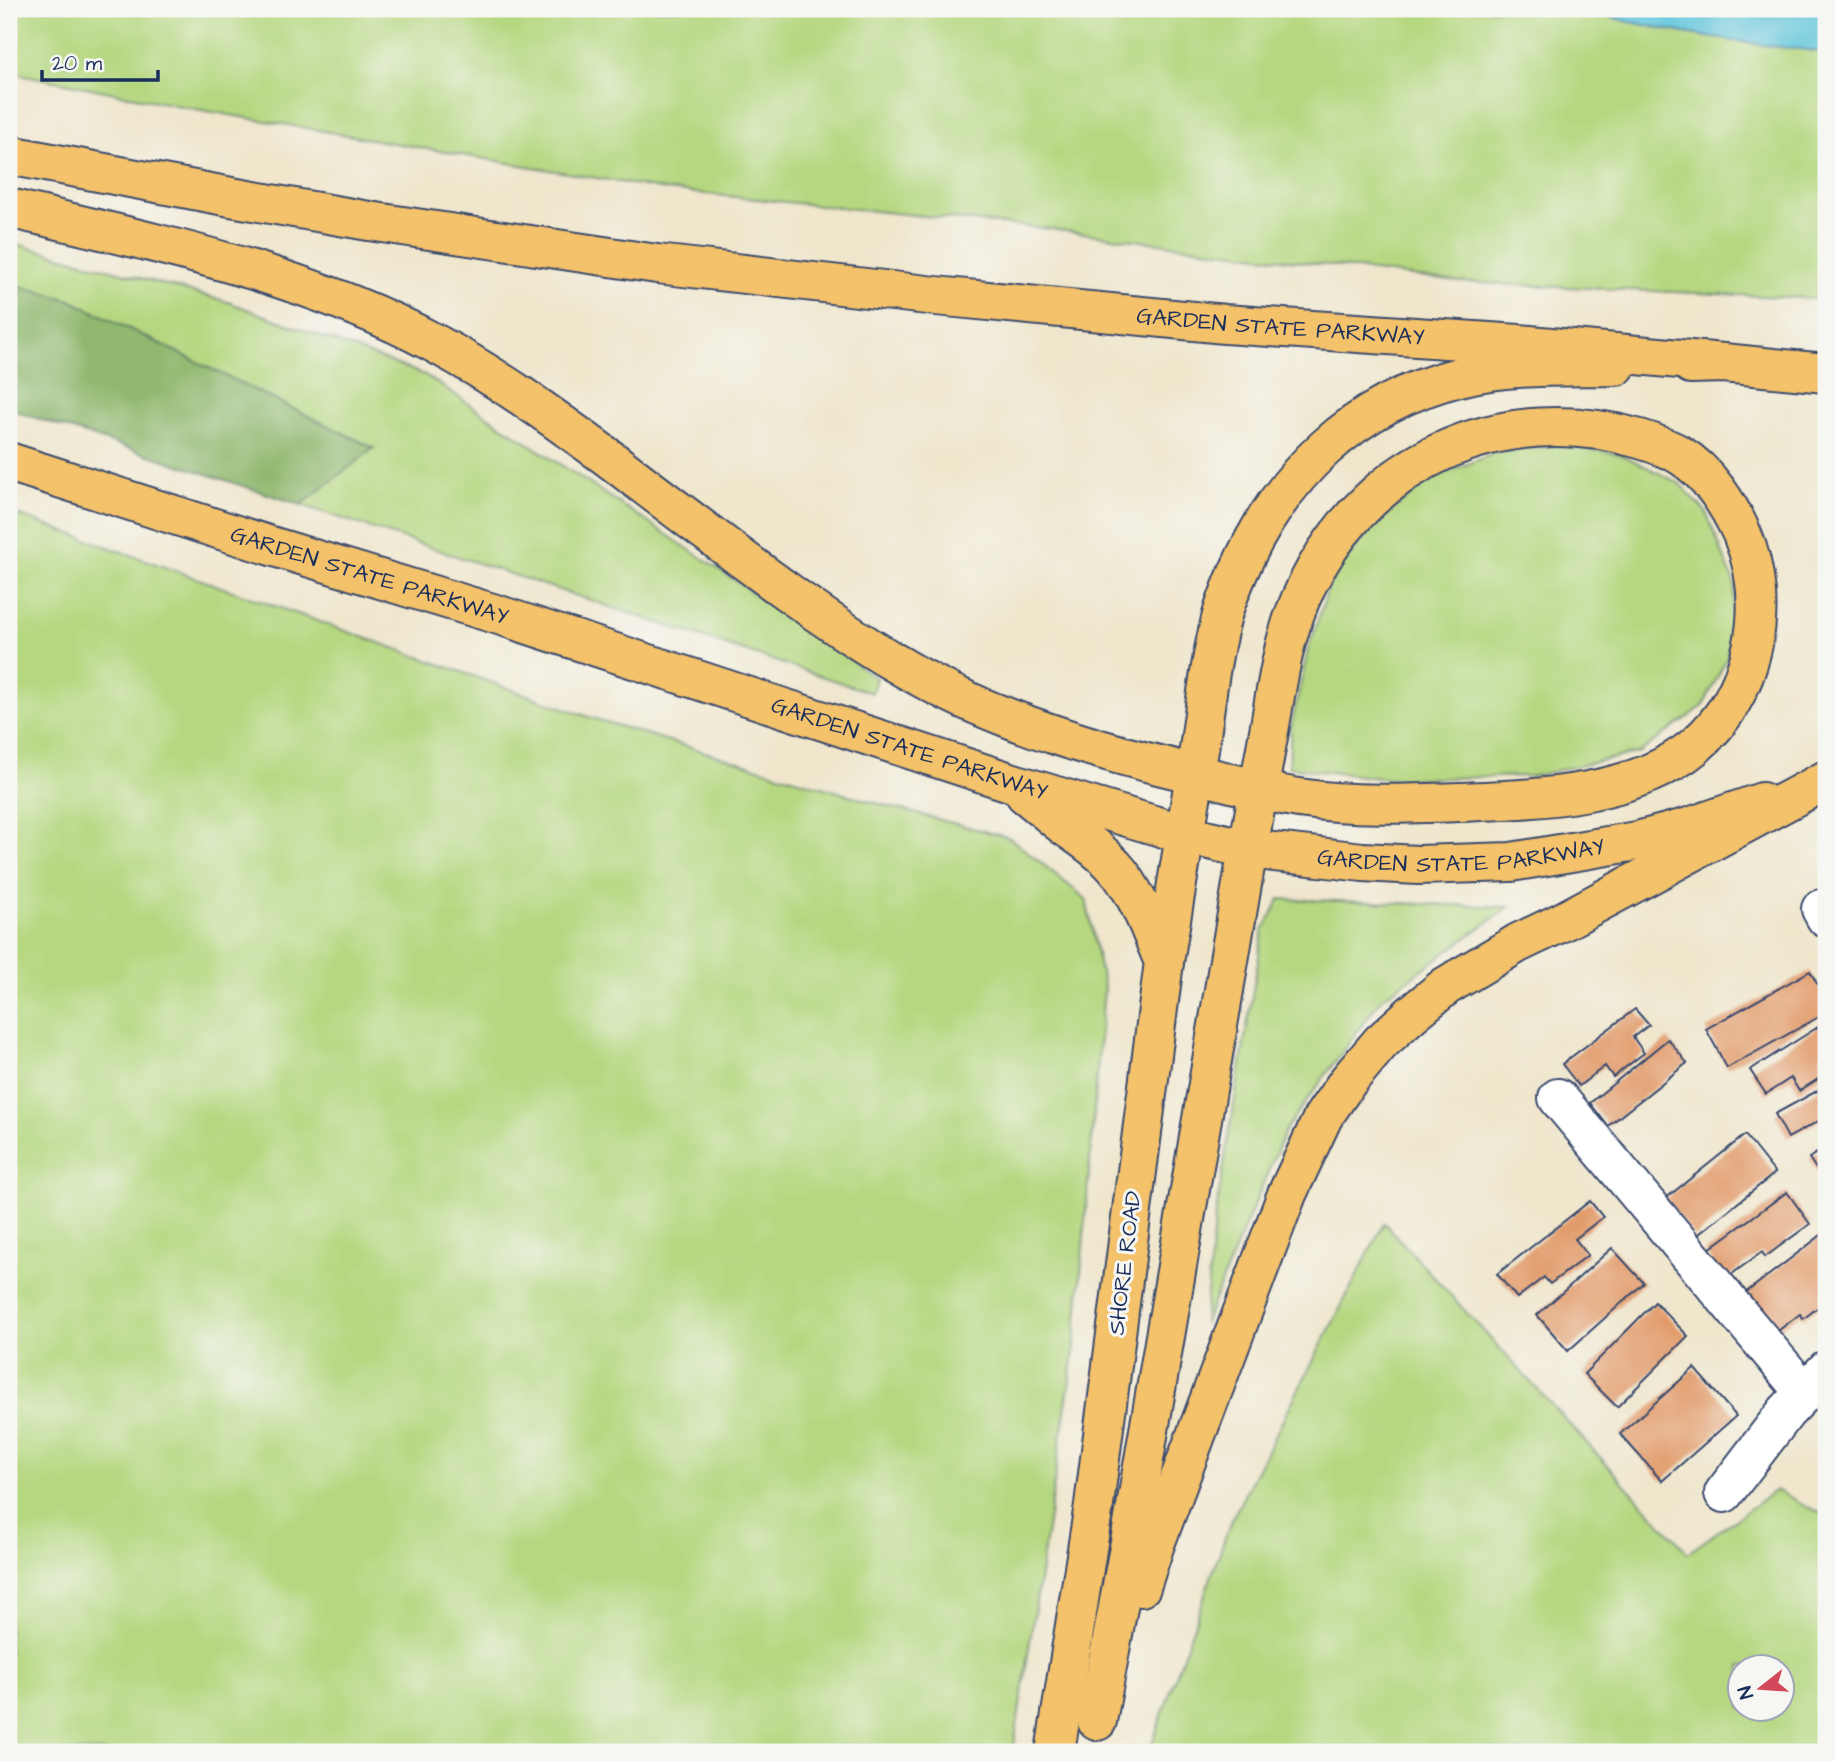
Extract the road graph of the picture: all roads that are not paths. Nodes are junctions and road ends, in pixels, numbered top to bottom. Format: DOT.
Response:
graph roads {
  1 [pos="9,155"];
  2 [pos="9,208"];
  3 [pos="1723,363"];
  4 [pos="1826,373"];
  5 [pos="9,462"];
  6 [pos="1195,774"];
  7 [pos="1826,778"];
  8 [pos="1010,782"];
  9 [pos="1259,790"];
  10 [pos="1184,834"];
  11 [pos="1248,849"];
  12 [pos="1164,962"];
  13 [pos="1558,1098"];
  14 [pos="1815,1381"];
  15 [pos="1724,1493"];
  16 [pos="1092,1737"];
  17 [pos="1055,1752"];
  1 -- 3 [label="main road, GARDEN STATE PARKWAY"];
  2 -- 6 [label="main road"];
  3 -- 4 [label="main road"];
  3 -- 6 [label="main road, SHORE ROAD"];
  5 -- 8 [label="main road, GARDEN STATE PARKWAY"];
  6 -- 9 [label="main road"];
  6 -- 10 [label="main road, SHORE ROAD"];
  7 -- 11 [label="main road, GARDEN STATE PARKWAY"];
  7 -- 16 [label="main road"];
  8 -- 10 [label="main road, GARDEN STATE PARKWAY"];
  8 -- 12 [label="main road"];
  9 -- 9 [label="main road"];
  9 -- 11 [label="main road"];
  10 -- 11 [label="main road, GARDEN STATE PARKWAY"];
  10 -- 12 [label="main road, SHORE ROAD"];
  11 -- 16 [label="main road"];
  12 -- 17 [label="main road, SHORE ROAD"];
  13 -- 14 [label="street"];
  14 -- 15 [label="street"];
}
